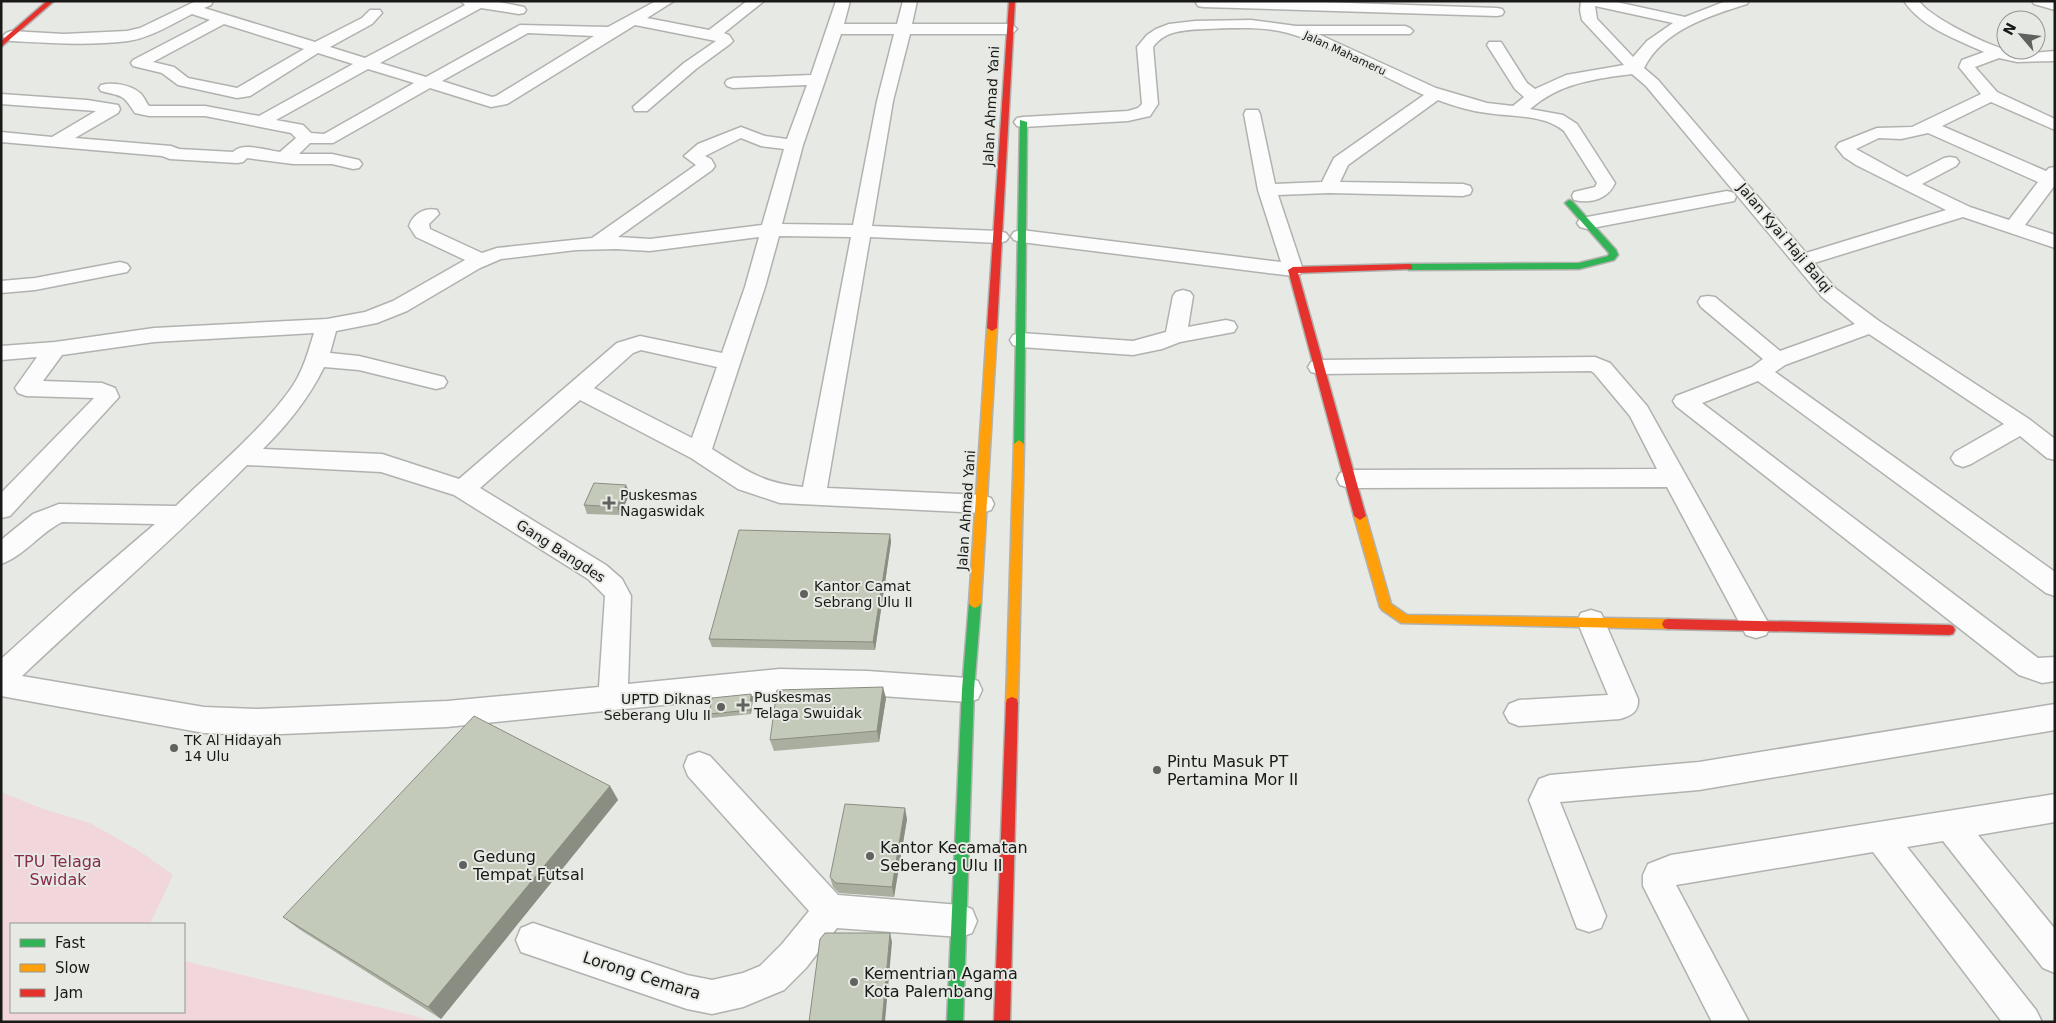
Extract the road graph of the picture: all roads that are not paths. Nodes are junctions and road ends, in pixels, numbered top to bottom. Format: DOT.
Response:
graph roads {
  1 [pos="51,1"];
  2 [pos="208,1"];
  3 [pos="667,1"];
  4 [pos="757,1"];
  5 [pos="843,1"];
  6 [pos="910,1"];
  7 [pos="1012,1"];
  8 [pos="1742,1"];
  9 [pos="1911,1"];
  10 [pos="2039,1"];
  11 [pos="473,2"];
  12 [pos="1204,2"];
  13 [pos="1572,5"];
  14 [pos="1448,6"];
  15 [pos="1589,6"];
  16 [pos="2055,6"];
  17 [pos="191,9"];
  18 [pos="518,10"];
  19 [pos="375,12"];
  20 [pos="1497,12"];
  21 [pos="540,16"];
  22 [pos="223,19"];
  23 [pos="633,20"];
  24 [pos="1689,22"];
  25 [pos="1186,26"];
  26 [pos="525,28"];
  27 [pos="835,29"];
  28 [pos="1009,29"];
  29 [pos="1291,29"];
  30 [pos="901,30"];
  31 [pos="1405,31"];
  32 [pos="612,32"];
  33 [pos="8,35"];
  34 [pos="712,35"];
  35 [pos="1495,45"];
  36 [pos="316,48"];
  37 [pos="691,48"];
  38 [pos="1996,51"];
  39 [pos="708,52"];
  40 [pos="1996,53"];
  41 [pos="365,64"];
  42 [pos="1635,69"];
  43 [pos="816,80"];
  44 [pos="427,83"];
  45 [pos="733,83"];
  46 [pos="107,88"];
  47 [pos="1436,94"];
  48 [pos="1533,96"];
  49 [pos="1991,96"];
  50 [pos="1,99"];
  51 [pos="641,107"];
  52 [pos="1517,111"];
  53 [pos="1252,114"];
  54 [pos="266,118"];
  55 [pos="1023,118"];
  56 [pos="2055,125"];
  57 [pos="1929,127"];
  58 [pos="301,134"];
  59 [pos="1,137"];
  60 [pos="60,141"];
  61 [pos="794,145"];
  62 [pos="283,158"];
  63 [pos="1950,162"];
  64 [pos="353,164"];
  65 [pos="2051,175"];
  66 [pos="1910,184"];
  67 [pos="1329,187"];
  68 [pos="1268,190"];
  69 [pos="1463,190"];
  70 [pos="1727,198"];
  71 [pos="1575,200"];
  72 [pos="1963,211"];
  73 [pos="430,214"];
  74 [pos="1587,223"];
  75 [pos="2012,228"];
  76 [pos="771,230"];
  77 [pos="862,231"];
  78 [pos="1022,236"];
  79 [pos="999,237"];
  80 [pos="599,242"];
  81 [pos="2055,242"];
  82 [pos="481,260"];
  83 [pos="1802,260"];
  84 [pos="120,268"];
  85 [pos="1293,270"];
  86 [pos="1,287"];
  87 [pos="1183,296"];
  88 [pos="1708,302"];
  89 [pos="327,326"];
  90 [pos="1871,326"];
  91 [pos="1226,327"];
  92 [pos="1176,336"];
  93 [pos="1021,340"];
  94 [pos="55,349"];
  95 [pos="1,353"];
  96 [pos="317,358"];
  97 [pos="729,362"];
  98 [pos="1769,366"];
  99 [pos="1319,367"];
  100 [pos="436,382"];
  101 [pos="578,389"];
  102 [pos="2021,425"];
  103 [pos="698,452"];
  104 [pos="2055,452"];
  105 [pos="243,456"];
  106 [pos="1963,458"];
  107 [pos="1674,478"];
  108 [pos="1348,479"];
  109 [pos="463,489"];
  110 [pos="813,497"];
  111 [pos="982,504"];
  112 [pos="1,509"];
  113 [pos="182,515"];
  114 [pos="7,541"];
  115 [pos="2055,586"];
  116 [pos="1591,621"];
  117 [pos="1756,627"];
  118 [pos="1949,630"];
  119 [pos="2055,670"];
  120 [pos="1,677"];
  121 [pos="1,684"];
  122 [pos="968,690"];
  123 [pos="613,698"];
  124 [pos="1519,713"];
  125 [pos="2055,717"];
  126 [pos="699,766"];
  127 [pos="2055,808"];
  128 [pos="1951,826"];
  129 [pos="1882,838"];
  130 [pos="830,911"];
  131 [pos="1589,916"];
  132 [pos="960,921"];
  133 [pos="532,940"];
  134 [pos="2055,956"];
  135 [pos="955,1022"];
  136 [pos="1002,1022"];
  137 [pos="1731,1022"];
  138 [pos="2024,1022"];
  1 -- 33 [label="main road"];
  2 -- 17 [label="street"];
  3 -- 23 [label="street"];
  4 -- 34 [label="street"];
  5 -- 27 [label="street"];
  6 -- 30 [label="street"];
  7 -- 28 [label="main road, Jalan Ahmad Yani"];
  8 -- 24 [label="street"];
  9 -- 38 [label="street"];
  10 -- 16 [label="street"];
  11 -- 18 [label="street"];
  11 -- 41 [label="street"];
  12 -- 14 [label="street"];
  12 -- 25 [label="street"];
  13 -- 15 [label="street"];
  14 -- 20 [label="street"];
  15 -- 24 [label="street"];
  15 -- 42 [label="street, Jalan Kyai Haji Balqi"];
  17 -- 22 [label="street"];
  17 -- 33 [label="street"];
  19 -- 36 [label="street"];
  21 -- 26 [label="street"];
  22 -- 36 [label="street"];
  22 -- 36 [label="street"];
  23 -- 32 [label="street"];
  23 -- 34 [label="street"];
  24 -- 42 [label="street"];
  25 -- 29 [label="street, Jalan Mahameru"];
  25 -- 55 [label="street, Jalan Mahameru"];
  26 -- 32 [label="street"];
  26 -- 44 [label="street"];
  27 -- 30 [label="street"];
  27 -- 43 [label="street"];
  28 -- 30 [label="street"];
  28 -- 79 [label="main road, Jalan Ahmad Yani"];
  29 -- 31 [label="street"];
  29 -- 47 [label="street, Jalan Mahameru"];
  30 -- 77 [label="street"];
  32 -- 44 [label="street"];
  34 -- 39 [label="street"];
  35 -- 48 [label="street"];
  36 -- 41 [label="street"];
  37 -- 39 [label="street"];
  39 -- 51 [label="street"];
  40 -- 49 [label="street"];
  41 -- 44 [label="street"];
  41 -- 54 [label="street"];
  42 -- 48 [label="street"];
  42 -- 83 [label="street, Jalan Kyai Haji Balqi"];
  43 -- 45 [label="street"];
  43 -- 61 [label="street"];
  44 -- 58 [label="street"];
  46 -- 58 [label="street"];
  47 -- 52 [label="street, Jalan Mahameru"];
  47 -- 67 [label="street"];
  48 -- 52 [label="street"];
  49 -- 56 [label="street"];
  49 -- 57 [label="street"];
  50 -- 60 [label="street"];
  52 -- 71 [label="street, Jalan Mahameru"];
  53 -- 68 [label="street"];
  55 -- 78 [label="main road"];
  57 -- 65 [label="street"];
  57 -- 66 [label="street"];
  58 -- 62 [label="street"];
  59 -- 60 [label="street"];
  60 -- 62 [label="street"];
  61 -- 76 [label="street"];
  61 -- 80 [label="street"];
  62 -- 64 [label="street"];
  63 -- 66 [label="street"];
  65 -- 75 [label="street"];
  66 -- 72 [label="street"];
  67 -- 68 [label="street"];
  67 -- 69 [label="street"];
  68 -- 85 [label="street"];
  70 -- 74 [label="street"];
  71 -- 74 [label="main road"];
  72 -- 75 [label="street"];
  72 -- 83 [label="street"];
  73 -- 82 [label="street"];
  74 -- 85 [label="main road"];
  75 -- 81 [label="street"];
  76 -- 77 [label="street"];
  76 -- 80 [label="street"];
  76 -- 97 [label="street"];
  77 -- 79 [label="street"];
  77 -- 110 [label="street"];
  78 -- 85 [label="street"];
  78 -- 93 [label="main road"];
  79 -- 111 [label="main road, Jalan Ahmad Yani"];
  80 -- 82 [label="street"];
  82 -- 89 [label="street"];
  83 -- 90 [label="street, Jalan Kyai Haji Balqi"];
  84 -- 86 [label="street"];
  85 -- 99 [label="main road"];
  87 -- 92 [label="street"];
  88 -- 98 [label="street"];
  89 -- 94 [label="street"];
  89 -- 96 [label="street"];
  90 -- 98 [label="street"];
  90 -- 102 [label="street, Jalan Kyai Haji Balqi"];
  91 -- 92 [label="street"];
  92 -- 93 [label="street"];
  93 -- 136 [label="main road"];
  94 -- 95 [label="street"];
  94 -- 112 [label="street"];
  96 -- 100 [label="street"];
  96 -- 105 [label="street"];
  97 -- 101 [label="street"];
  97 -- 103 [label="street"];
  98 -- 115 [label="street"];
  98 -- 119 [label="street"];
  99 -- 107 [label="street"];
  99 -- 108 [label="main road"];
  101 -- 103 [label="street"];
  101 -- 109 [label="street"];
  102 -- 104 [label="street, Jalan Kyai Haji Balqi"];
  102 -- 106 [label="street"];
  103 -- 110 [label="street"];
  105 -- 109 [label="street, Gang Bangdes"];
  105 -- 113 [label="street"];
  107 -- 108 [label="street"];
  107 -- 117 [label="street"];
  108 -- 116 [label="main road"];
  109 -- 123 [label="street, Gang Bangdes"];
  110 -- 111 [label="street"];
  111 -- 122 [label="main road, Jalan Ahmad Yani"];
  113 -- 114 [label="street"];
  113 -- 120 [label="street"];
  116 -- 117 [label="main road"];
  116 -- 124 [label="street"];
  117 -- 118 [label="main road"];
  121 -- 123 [label="street"];
  122 -- 123 [label="street"];
  122 -- 132 [label="main road, Jalan Ahmad Yani"];
  125 -- 131 [label="street"];
  126 -- 130 [label="street"];
  127 -- 128 [label="street"];
  128 -- 129 [label="street"];
  128 -- 134 [label="street"];
  129 -- 137 [label="street"];
  129 -- 138 [label="street"];
  130 -- 132 [label="street"];
  130 -- 133 [label="street, Lorong Cemara"];
  132 -- 135 [label="main road, Jalan Ahmad Yani"];
}
